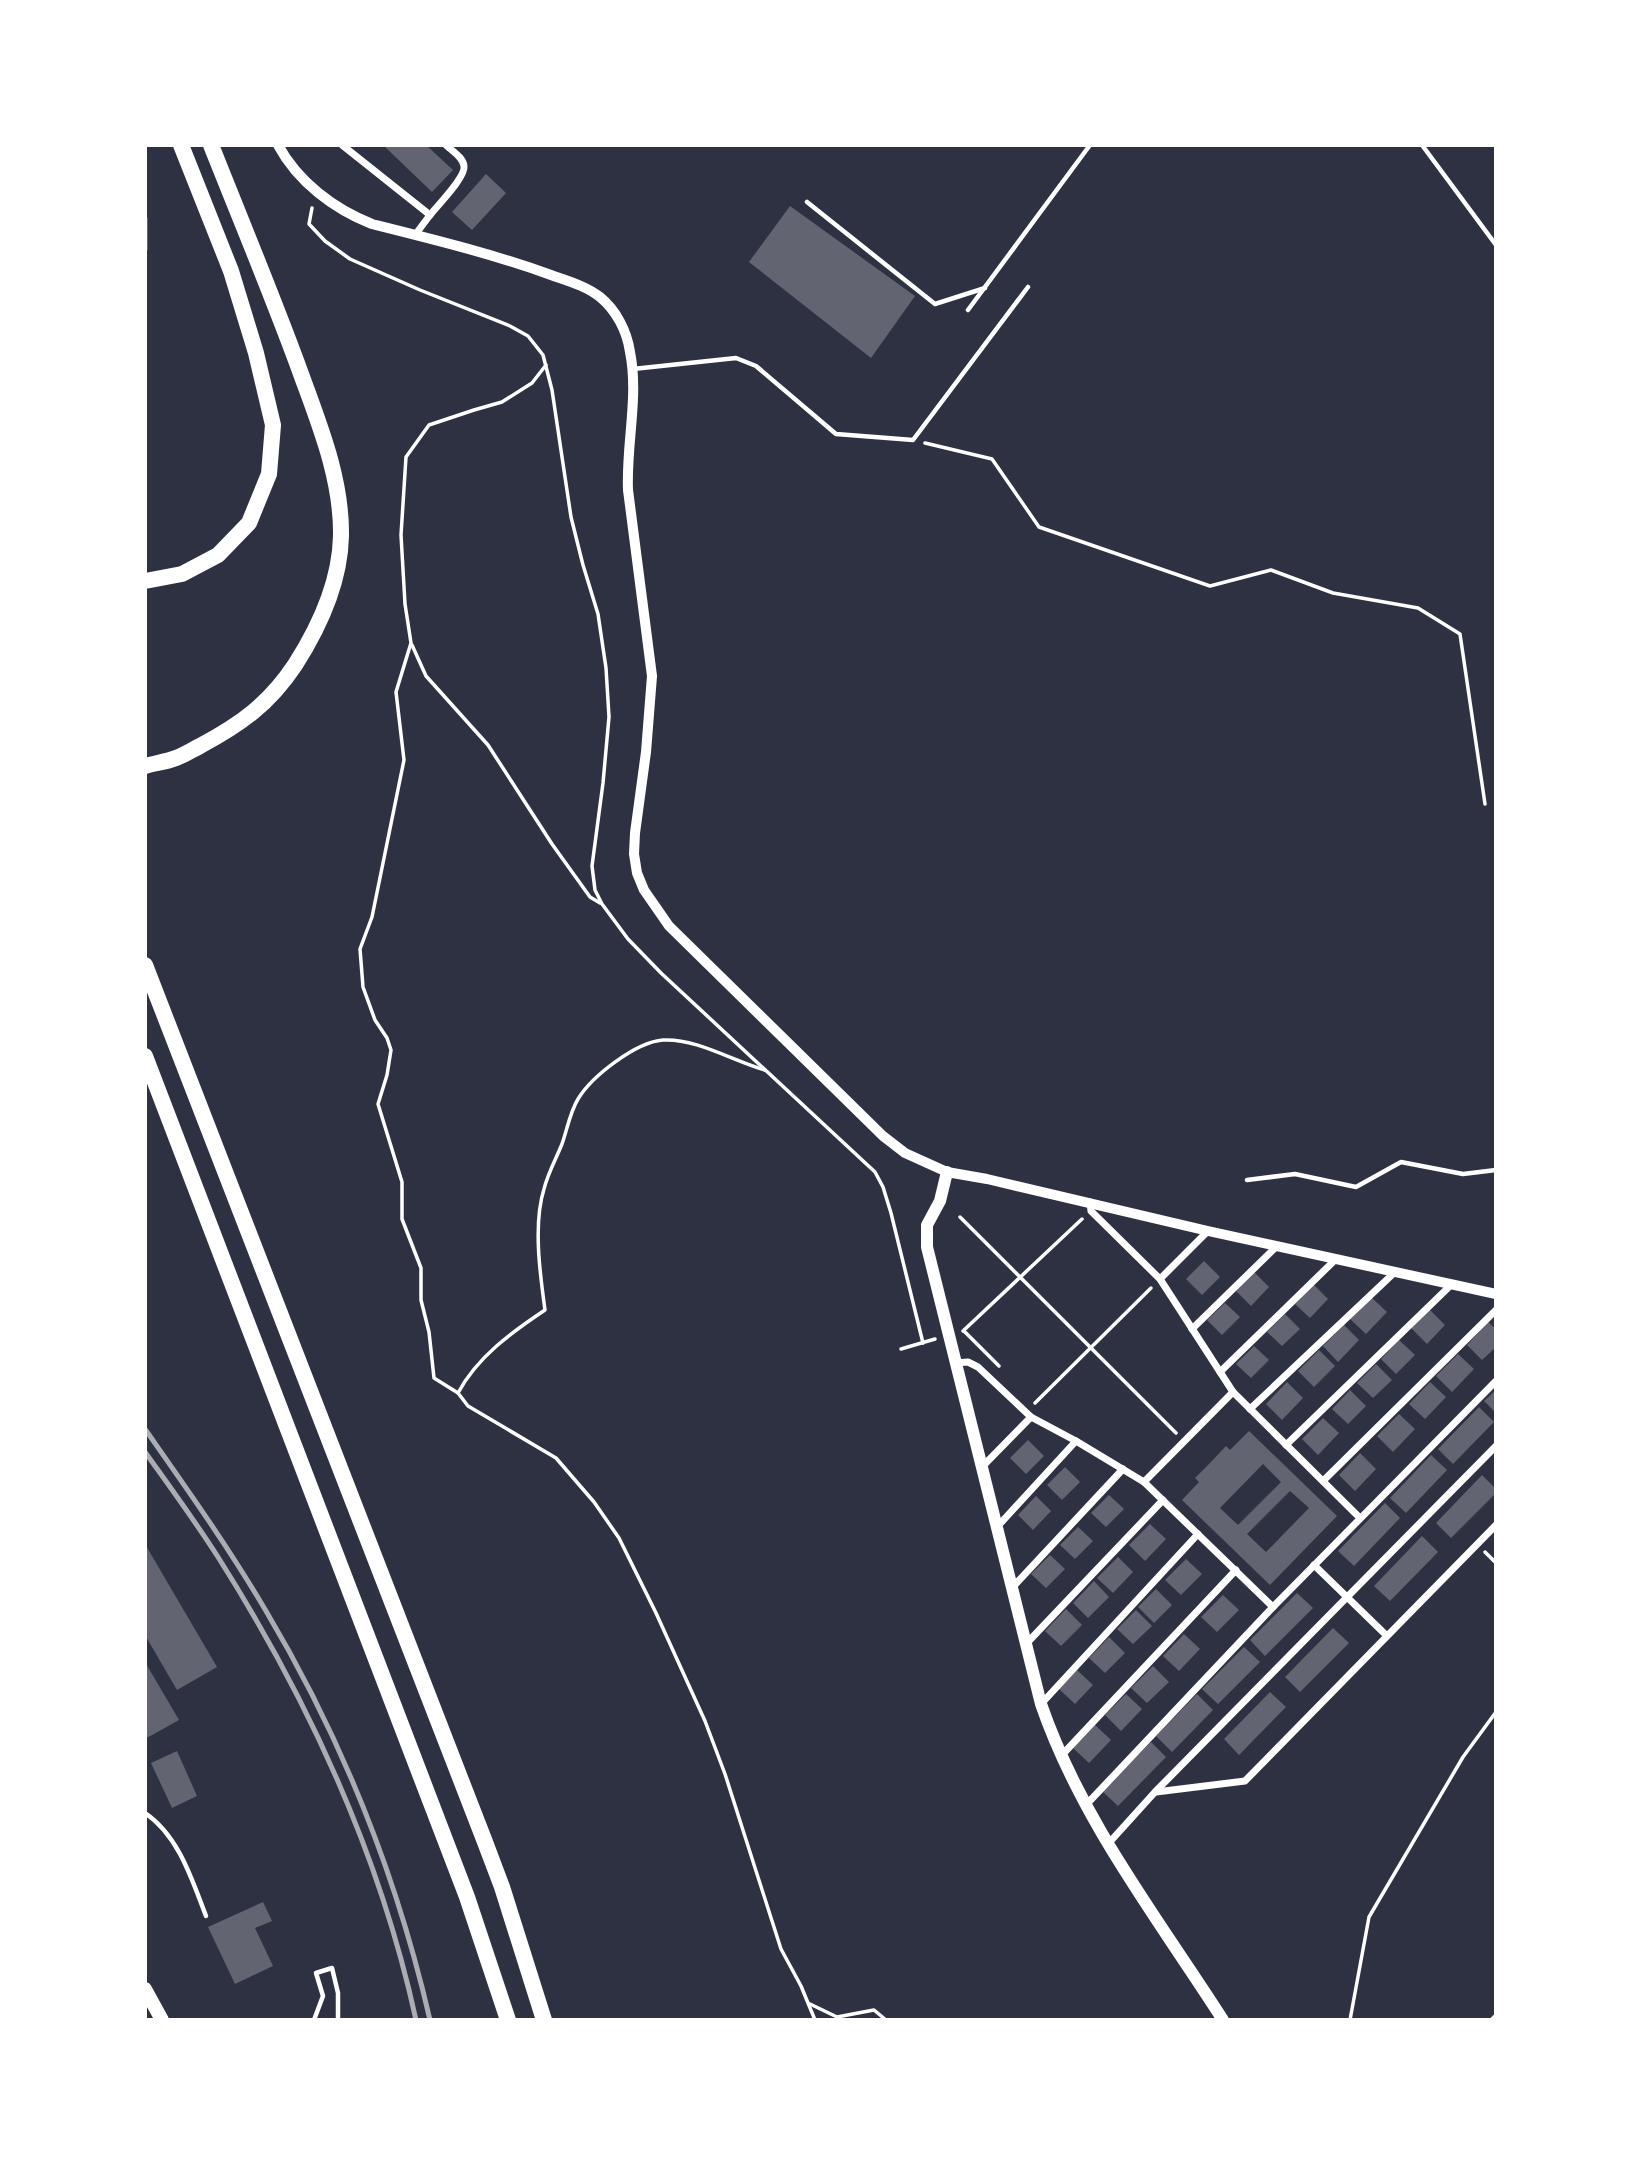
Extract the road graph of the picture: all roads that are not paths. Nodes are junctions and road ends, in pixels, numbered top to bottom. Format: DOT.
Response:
graph roads {
  1 [pos="181,145"];
  2 [pos="211,145"];
  3 [pos="278,145"];
  4 [pos="342,145"];
  5 [pos="446,145"];
  6 [pos="1090,145"];
  7 [pos="1422,145"];
  8 [pos="807,202"];
  9 [pos="429,215"];
  10 [pos="145,218"];
  11 [pos="415,235"];
  12 [pos="1496,245"];
  13 [pos="145,250"];
  14 [pos="1028,287"];
  15 [pos="985,288"];
  16 [pos="968,310"];
  17 [pos="633,369"];
  18 [pos="145,581"];
  19 [pos="145,766"];
  20 [pos="145,965"];
  21 [pos="145,1056"];
  22 [pos="1496,1170"];
  23 [pos="947,1172"];
  24 [pos="1247,1180"];
  25 [pos="1090,1207"];
  26 [pos="1208,1231"];
  27 [pos="1277,1246"];
  28 [pos="1336,1259"];
  29 [pos="1395,1272"];
  30 [pos="1160,1279"];
  31 [pos="1452,1284"];
  32 [pos="1496,1294"];
  33 [pos="1496,1310"];
  34 [pos="1192,1329"];
  35 [pos="956,1363"];
  36 [pos="1220,1372"];
  37 [pos="1496,1381"];
  38 [pos="1233,1392"];
  39 [pos="1250,1409"];
  40 [pos="1031,1416"];
  41 [pos="1076,1441"];
  42 [pos="1286,1445"];
  43 [pos="1496,1446"];
  44 [pos="982,1467"];
  45 [pos="1123,1469"];
  46 [pos="1323,1481"];
  47 [pos="1144,1482"];
  48 [pos="1163,1500"];
  49 [pos="1360,1518"];
  50 [pos="1496,1525"];
  51 [pos="997,1527"];
  52 [pos="1198,1534"];
  53 [pos="1314,1565"];
  54 [pos="1236,1570"];
  55 [pos="1012,1589"];
  56 [pos="1347,1597"];
  57 [pos="1273,1607"];
  58 [pos="1386,1635"];
  59 [pos="1026,1645"];
  60 [pos="1041,1704"];
  61 [pos="1061,1756"];
  62 [pos="1155,1792"];
  63 [pos="1085,1806"];
  64 [pos="145,1813"];
  65 [pos="1108,1845"];
  66 [pos="206,1916"];
  67 [pos="145,1989"];
  68 [pos="162,2020"];
  69 [pos="314,2020"];
  70 [pos="338,2020"];
  71 [pos="508,2020"];
  72 [pos="544,2020"];
  73 [pos="1223,2020"];
  1 -- 18 [label="highway"];
  2 -- 19 [label="highway"];
  3 -- 11 [label="street"];
  4 -- 9 [label="street"];
  5 -- 9 [label="street"];
  6 -- 15 [label="lane"];
  7 -- 12 [label="lane"];
  8 -- 15 [label="lane"];
  9 -- 11 [label="street"];
  10 -- 13 [label="lane"];
  11 -- 17 [label="street"];
  14 -- 17 [label="lane"];
  15 -- 16 [label="lane"];
  17 -- 23 [label="street"];
  20 -- 72 [label="highway"];
  21 -- 71 [label="highway"];
  22 -- 24 [label="lane"];
  23 -- 25 [label="street"];
  23 -- 35 [label="main road"];
  25 -- 26 [label="street"];
  25 -- 30 [label="street"];
  26 -- 27 [label="street"];
  26 -- 30 [label="street"];
  27 -- 28 [label="street"];
  27 -- 34 [label="street"];
  28 -- 29 [label="street"];
  28 -- 36 [label="street"];
  29 -- 31 [label="street"];
  29 -- 39 [label="street"];
  30 -- 34 [label="street"];
  31 -- 32 [label="street"];
  31 -- 42 [label="street"];
  33 -- 46 [label="street"];
  34 -- 36 [label="street"];
  35 -- 40 [label="street"];
  35 -- 44 [label="main road"];
  36 -- 38 [label="street"];
  37 -- 49 [label="street"];
  38 -- 39 [label="street"];
  38 -- 47 [label="street"];
  39 -- 42 [label="street"];
  40 -- 41 [label="street"];
  40 -- 44 [label="street"];
  41 -- 45 [label="street"];
  41 -- 51 [label="street"];
  42 -- 46 [label="street"];
  43 -- 56 [label="street"];
  44 -- 51 [label="main road"];
  45 -- 47 [label="street"];
  45 -- 55 [label="street"];
  46 -- 49 [label="street"];
  47 -- 48 [label="street"];
  48 -- 52 [label="street"];
  48 -- 59 [label="street"];
  49 -- 53 [label="street"];
  50 -- 58 [label="street"];
  51 -- 55 [label="main road"];
  52 -- 54 [label="street"];
  52 -- 60 [label="street"];
  53 -- 56 [label="street"];
  53 -- 57 [label="street"];
  54 -- 57 [label="street"];
  54 -- 61 [label="street"];
  55 -- 59 [label="main road"];
  56 -- 58 [label="street"];
  56 -- 62 [label="street"];
  57 -- 63 [label="street"];
  58 -- 62 [label="street"];
  59 -- 60 [label="main road"];
  60 -- 61 [label="main road"];
  61 -- 63 [label="main road"];
  62 -- 65 [label="street"];
  63 -- 65 [label="main road"];
  64 -- 66 [label="lane"];
  65 -- 73 [label="main road"];
  67 -- 68 [label="highway"];
  69 -- 70 [label="lane"];
}
